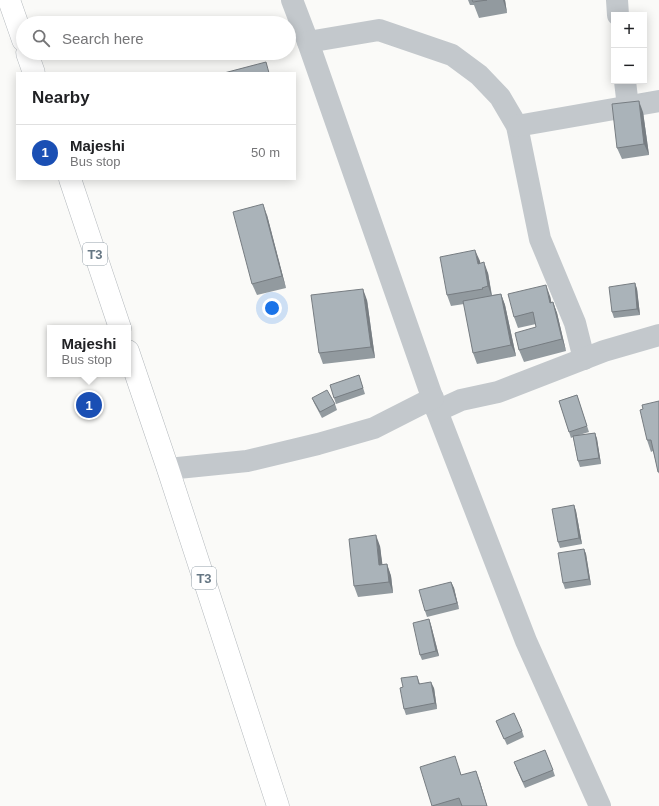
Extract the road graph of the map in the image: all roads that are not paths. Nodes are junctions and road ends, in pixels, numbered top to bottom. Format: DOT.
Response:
graph roads {
  1 [pos="9,0"];
  2 [pos="292,0"];
  3 [pos="617,0"];
  4 [pos="618,12"];
  5 [pos="16,20"];
  6 [pos="308,42"];
  7 [pos="29,60"];
  8 [pos="34,72"];
  9 [pos="625,84"];
  10 [pos="659,101"];
  11 [pos="628,107"];
  12 [pos="517,126"];
  13 [pos="70,180"];
  14 [pos="119,325"];
  15 [pos="659,335"];
  16 [pos="584,359"];
  17 [pos="131,360"];
  18 [pos="435,404"];
  19 [pos="168,469"];
  20 [pos="278,806"];
  21 [pos="600,806"];
  1 -- 5 [label="highway"];
  2 -- 6 [label="street"];
  3 -- 4 [label="street"];
  6 -- 12 [label="street"];
  6 -- 18 [label="street"];
  7 -- 8 [label="highway"];
  9 -- 11 [label="street"];
  10 -- 11 [label="street"];
  11 -- 12 [label="street"];
  12 -- 16 [label="street"];
  13 -- 14 [label="highway, T3"];
  15 -- 16 [label="street"];
  16 -- 18 [label="street"];
  17 -- 19 [label="highway, T3"];
  18 -- 19 [label="street"];
  18 -- 21 [label="street"];
  19 -- 20 [label="highway, T3"];
}
